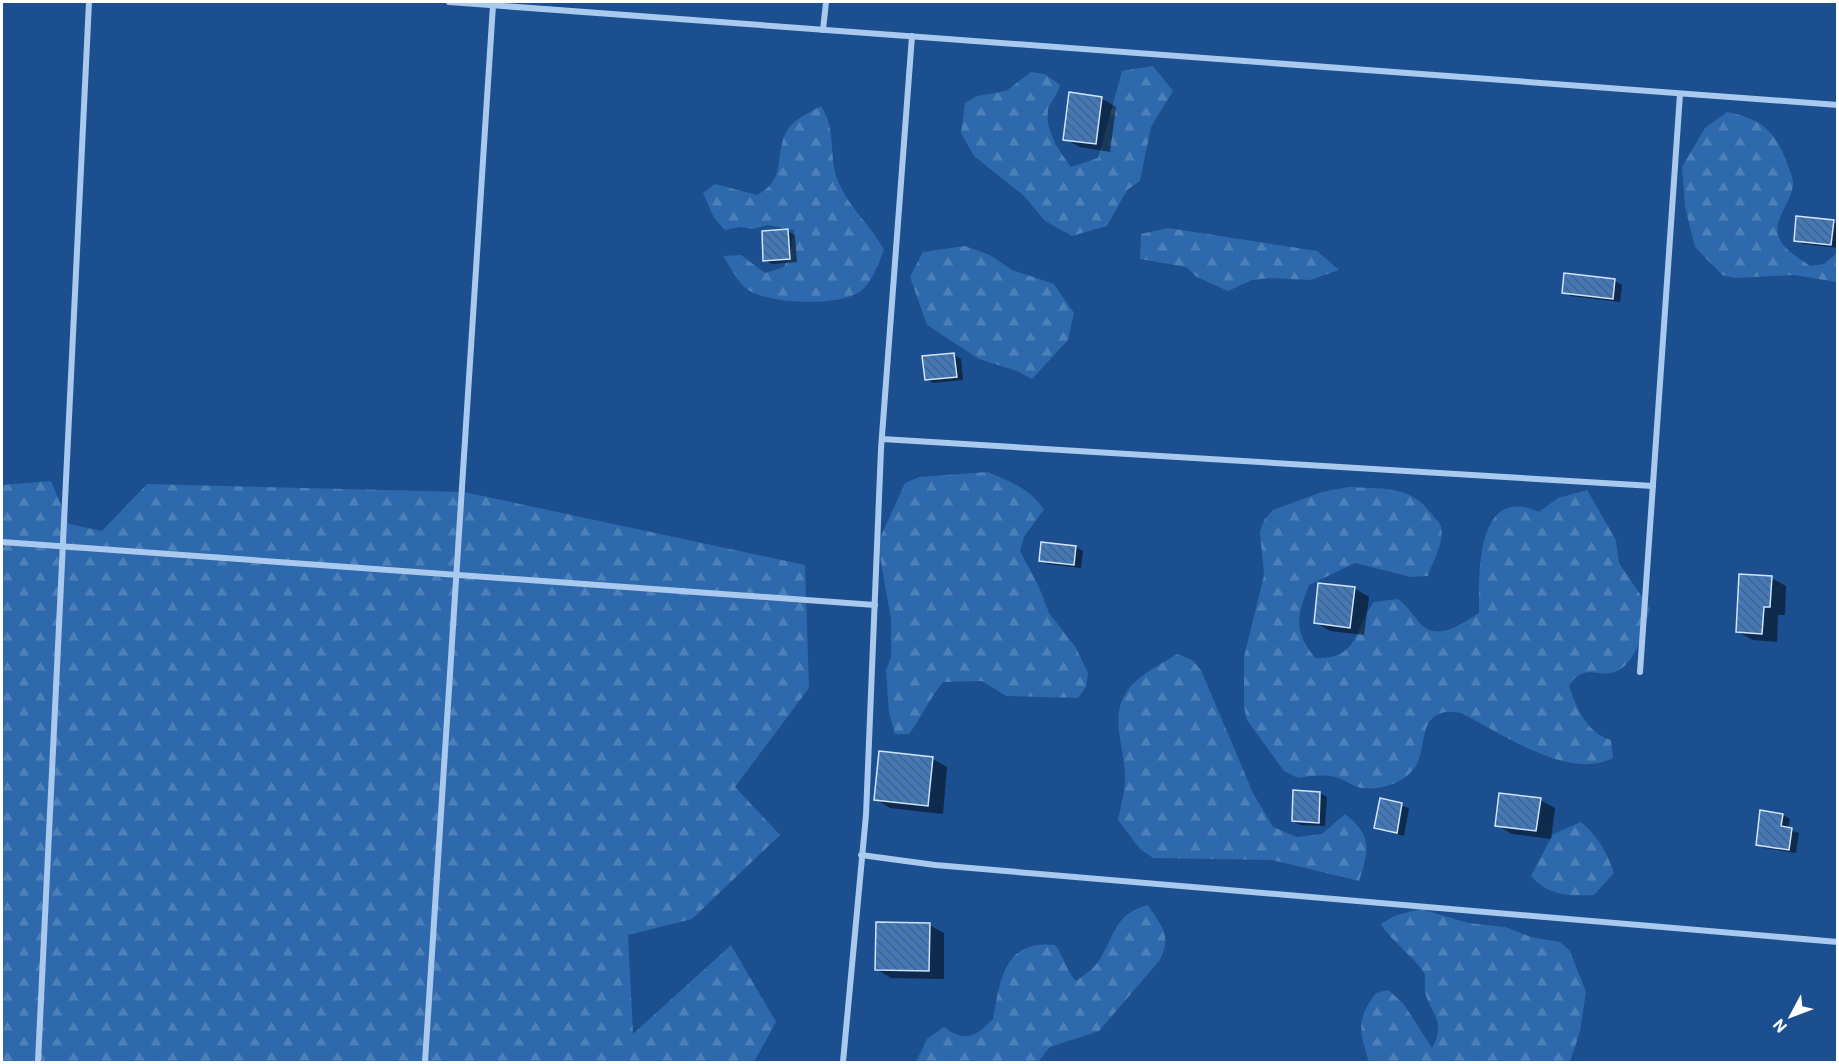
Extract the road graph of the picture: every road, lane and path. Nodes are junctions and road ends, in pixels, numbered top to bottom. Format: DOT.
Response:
graph roads {
  1 [pos="89,2"];
  2 [pos="448,2"];
  3 [pos="826,2"];
  4 [pos="493,5"];
  5 [pos="824,30"];
  6 [pos="912,36"];
  7 [pos="1680,94"];
  8 [pos="1838,105"];
  9 [pos="882,439"];
  10 [pos="1653,486"];
  11 [pos="2,542"];
  12 [pos="63,546"];
  13 [pos="457,575"];
  14 [pos="875,605"];
  15 [pos="1640,672"];
  16 [pos="861,855"];
  17 [pos="1838,942"];
  18 [pos="38,1062"];
  19 [pos="425,1062"];
  20 [pos="843,1062"];
  1 -- 12 [label="street"];
  2 -- 4 [label="street"];
  3 -- 5 [label="street"];
  4 -- 5 [label="street"];
  4 -- 13 [label="street"];
  5 -- 6 [label="street"];
  6 -- 7 [label="street"];
  6 -- 9 [label="street"];
  7 -- 8 [label="street"];
  7 -- 10 [label="street"];
  9 -- 10 [label="street"];
  9 -- 14 [label="street"];
  10 -- 15 [label="street"];
  11 -- 12 [label="street"];
  12 -- 13 [label="street"];
  12 -- 18 [label="street"];
  13 -- 14 [label="street"];
  13 -- 19 [label="street"];
  14 -- 16 [label="street"];
  16 -- 17 [label="street"];
  16 -- 20 [label="street"];
}
